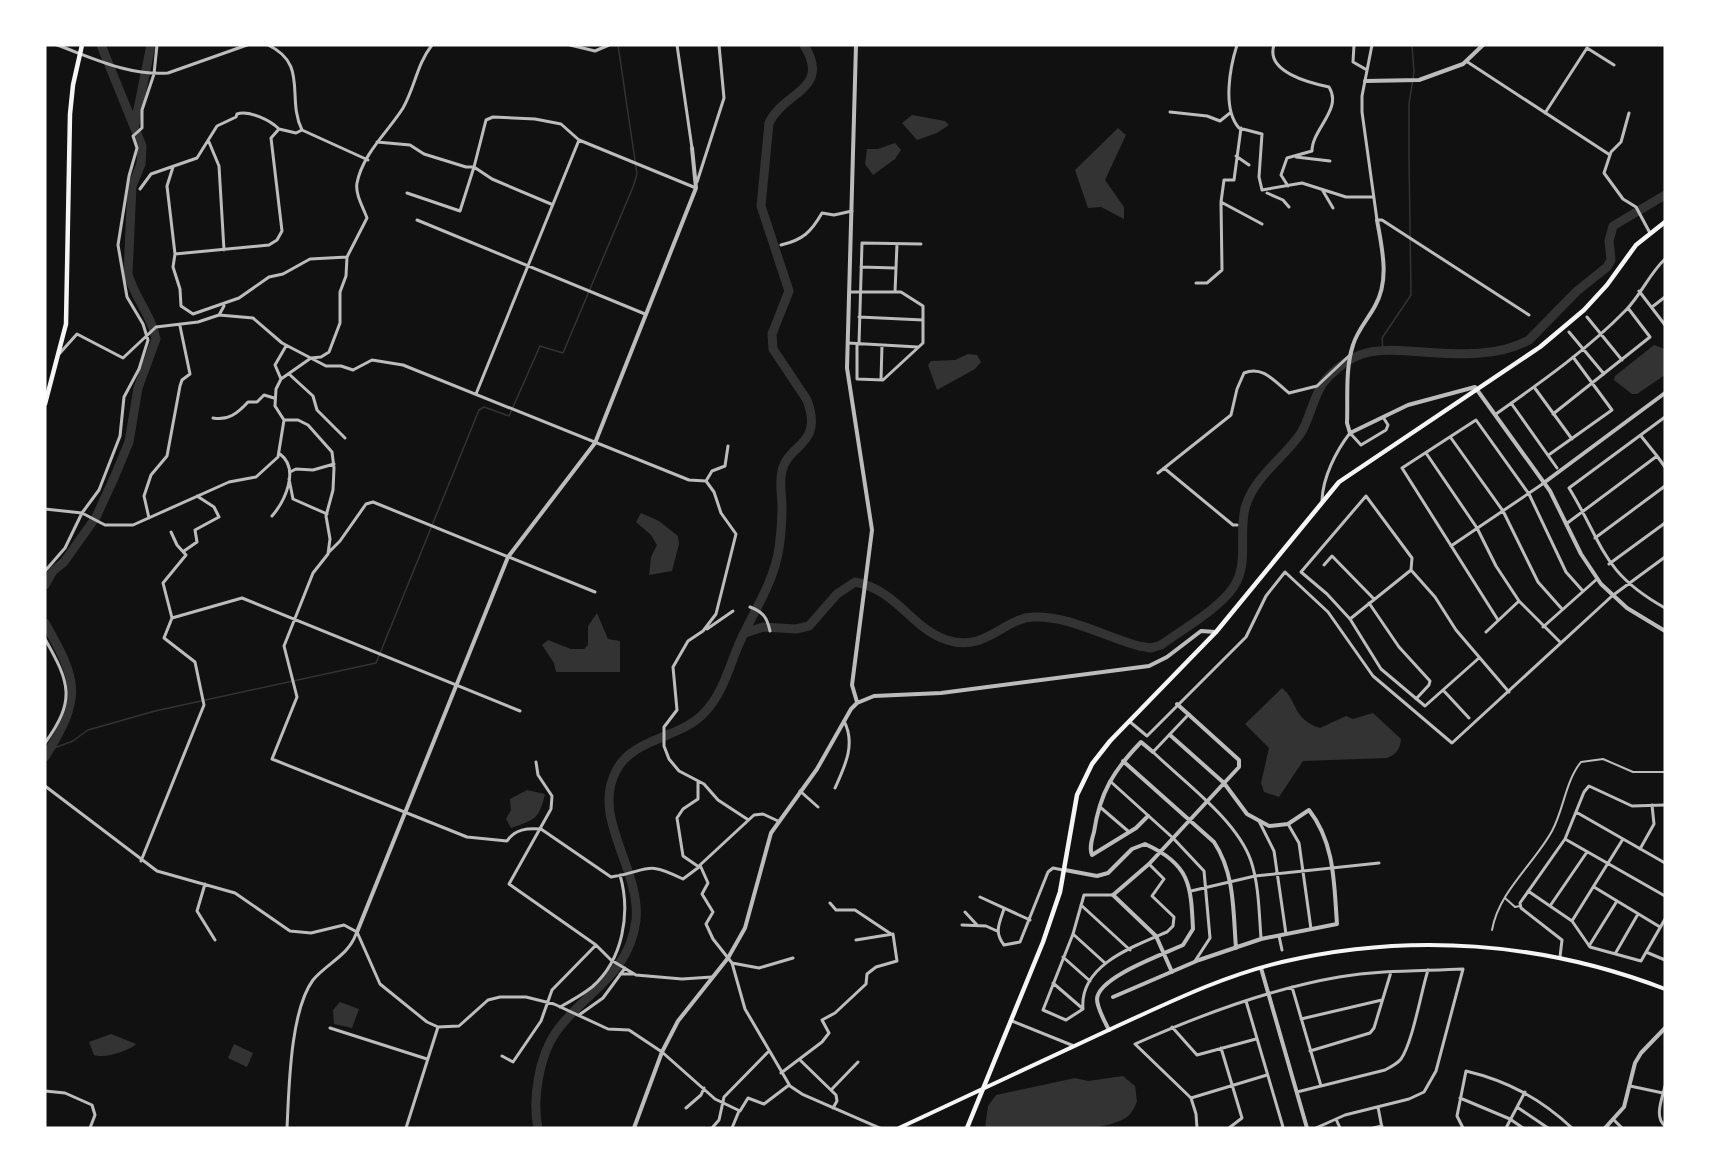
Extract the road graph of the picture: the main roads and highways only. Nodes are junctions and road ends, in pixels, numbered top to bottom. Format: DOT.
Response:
graph roads {
  1 [pos="82,45"];
  2 [pos="1665,222"];
  3 [pos="45,404"];
  4 [pos="1665,989"];
  5 [pos="985,1088"];
  6 [pos="899,1128"];
  7 [pos="967,1128"];
  1 -- 3 [label="main road"];
  2 -- 5 [label="main road"];
  4 -- 5 [label="main road"];
  5 -- 6 [label="main road"];
  5 -- 7 [label="main road"];
}
